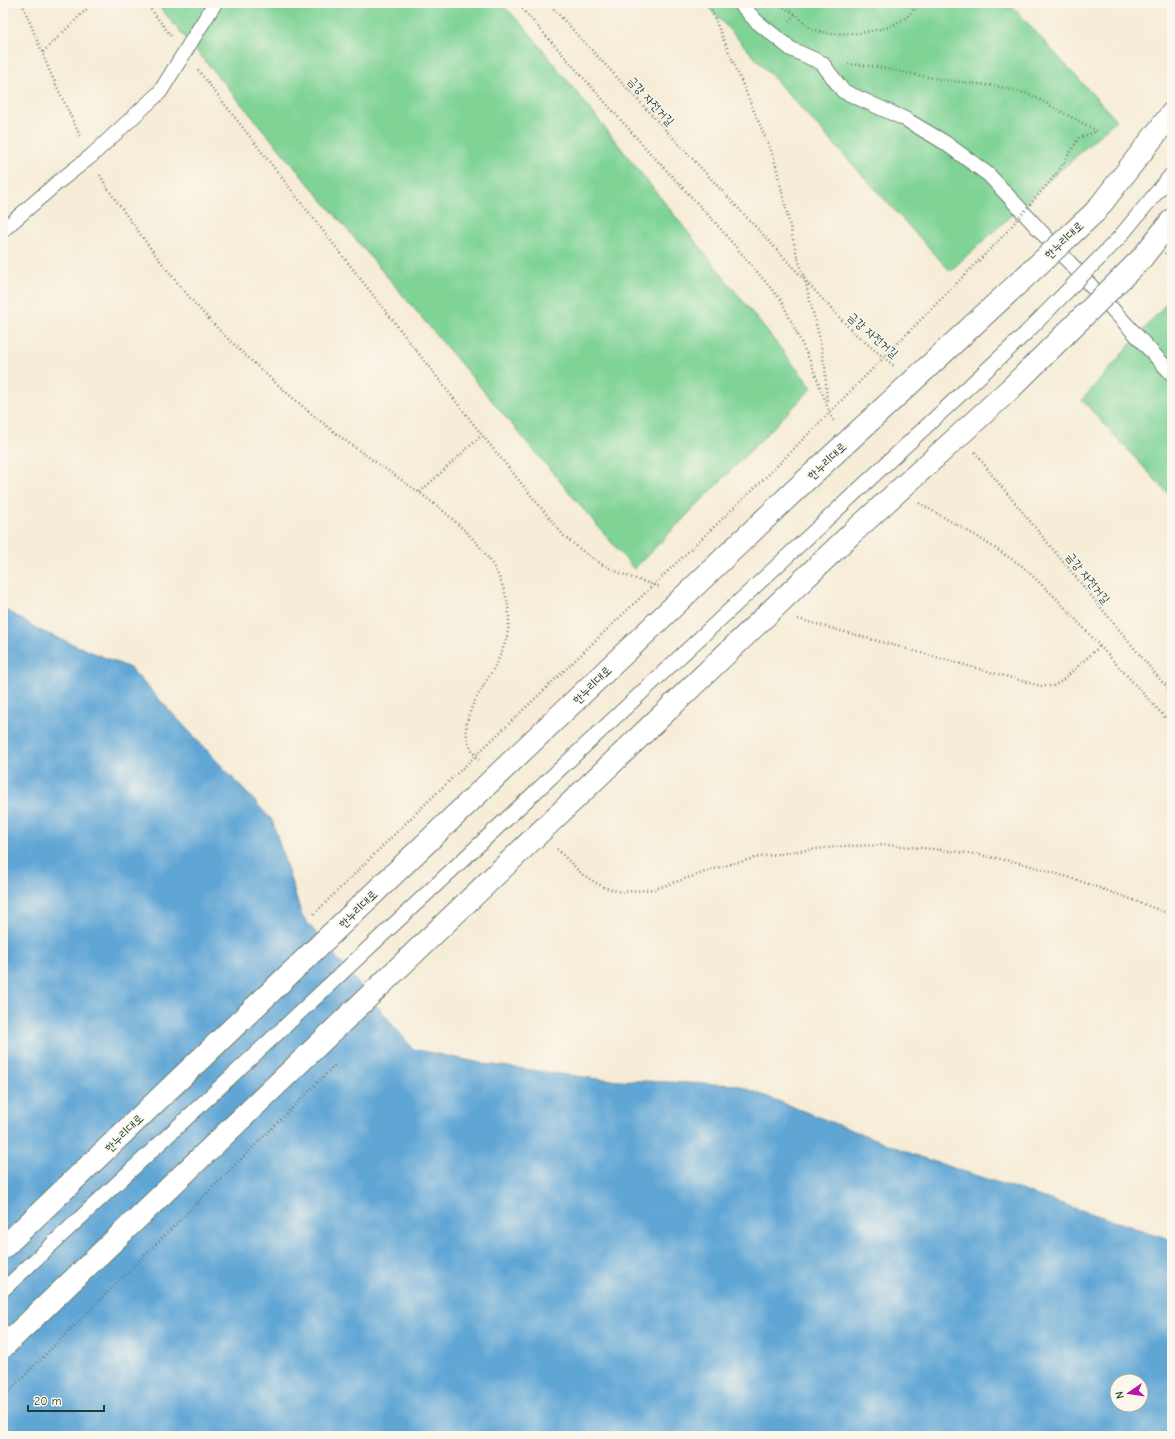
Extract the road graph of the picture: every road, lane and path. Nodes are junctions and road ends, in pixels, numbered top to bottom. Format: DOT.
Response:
graph roads {
  1 [pos="22,3"];
  2 [pos="94,3"];
  3 [pos="146,3"];
  4 [pos="215,3"];
  5 [pos="517,3"];
  6 [pos="548,3"];
  7 [pos="708,3"];
  8 [pos="740,3"];
  9 [pos="777,3"];
  10 [pos="920,3"];
  11 [pos="43,52"];
  12 [pos="185,53"];
  13 [pos="822,62"];
  14 [pos="1172,113"];
  15 [pos="90,157"];
  16 [pos="1172,174"];
  17 [pos="1172,220"];
  18 [pos="3,230"];
  19 [pos="805,280"];
  20 [pos="900,370"];
  21 [pos="1172,374"];
  22 [pos="827,406"];
  23 [pos="836,426"];
  24 [pos="482,435"];
  25 [pos="974,449"];
  26 [pos="420,492"];
  27 [pos="918,502"];
  28 [pos="666,588"];
  29 [pos="792,618"];
  30 [pos="1100,646"];
  31 [pos="1172,692"];
  32 [pos="1172,725"];
  33 [pos="484,766"];
  34 [pos="555,847"];
  35 [pos="1171,915"];
  36 [pos="312,916"];
  37 [pos="1172,921"];
  38 [pos="3,1248"];
  39 [pos="3,1290"];
  40 [pos="3,1348"];
  1 -- 11 [label="path"];
  2 -- 11 [label="path"];
  3 -- 12 [label="path"];
  4 -- 12 [label="lane"];
  5 -- 22 [label="path"];
  6 -- 19 [label="path, 금강 자전거길"];
  7 -- 19 [label="path"];
  8 -- 13 [label="lane"];
  9 -- 10 [label="path"];
  11 -- 15 [label="path"];
  12 -- 15 [label="lane"];
  12 -- 24 [label="path"];
  13 -- 21 [label="lane"];
  13 -- 36 [label="path, bridge"];
  14 -- 38 [label="street, 한누리대로, bridge"];
  15 -- 18 [label="lane"];
  15 -- 26 [label="path"];
  16 -- 39 [label="lane, bridge"];
  17 -- 40 [label="street, bridge"];
  19 -- 20 [label="path, 금강 자전거길"];
  19 -- 22 [label="path"];
  22 -- 23 [label="path"];
  24 -- 26 [label="path"];
  24 -- 28 [label="path"];
  25 -- 31 [label="path, 금강 자전거길"];
  26 -- 33 [label="path"];
  27 -- 30 [label="path"];
  29 -- 30 [label="path"];
  30 -- 32 [label="path"];
  34 -- 35 [label="path"];
  35 -- 37 [label="path"];
}
